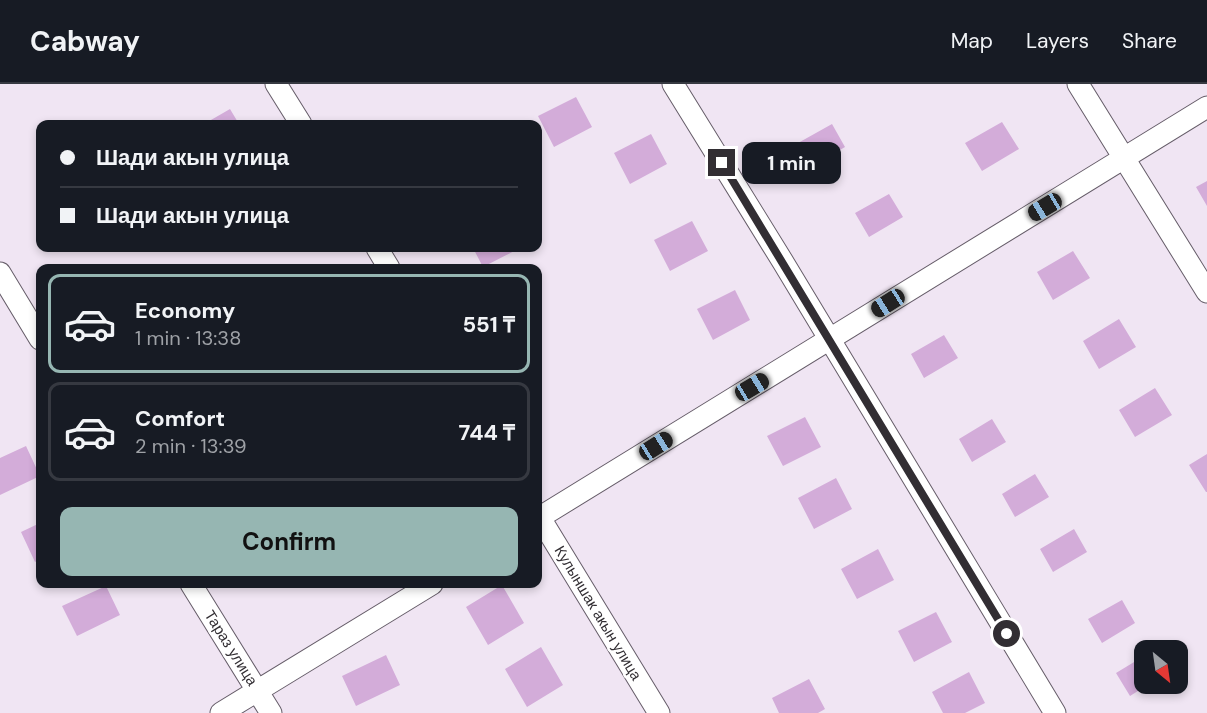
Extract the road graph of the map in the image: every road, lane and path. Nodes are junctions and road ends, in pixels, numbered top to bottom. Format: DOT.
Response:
graph roads {
  1 [pos="276,84"];
  2 [pos="673,84"];
  3 [pos="1078,84"];
  4 [pos="1207,107"];
  5 [pos="298,120"];
  6 [pos="1124,158"];
  7 [pos="0,273"];
  8 [pos="1207,292"];
  9 [pos="36,332"];
  10 [pos="829,339"];
  11 [pos="542,514"];
  12 [pos="542,523"];
  13 [pos="193,588"];
  14 [pos="425,588"];
  15 [pos="257,691"];
  16 [pos="221,713"];
  17 [pos="271,713"];
  18 [pos="659,713"];
  19 [pos="1055,713"];
  1 -- 5 [label="street"];
  2 -- 10 [label="street"];
  3 -- 6 [label="street"];
  4 -- 6 [label="street"];
  6 -- 8 [label="street"];
  6 -- 10 [label="street"];
  7 -- 9 [label="street"];
  10 -- 11 [label="street"];
  10 -- 19 [label="street"];
  12 -- 18 [label="street, Кулыншак акын улица"];
  13 -- 15 [label="street, Тараз улица"];
  14 -- 15 [label="street"];
  15 -- 16 [label="street"];
  15 -- 17 [label="street, Тараз улица"];
}
